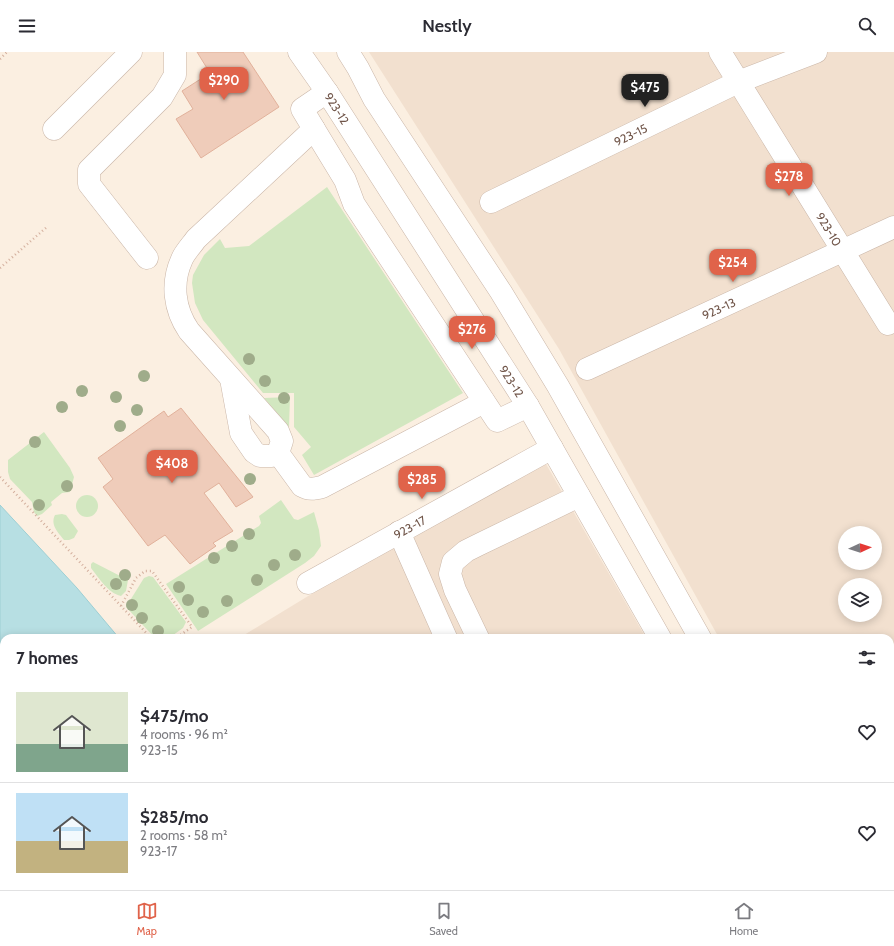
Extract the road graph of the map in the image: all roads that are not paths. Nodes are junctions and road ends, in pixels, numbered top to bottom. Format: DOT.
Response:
graph roads {
  1 [pos="132,52"];
  2 [pos="175,52"];
  3 [pos="299,52"];
  4 [pos="348,52"];
  5 [pos="720,52"];
  6 [pos="816,52"];
  7 [pos="738,82"];
  8 [pos="327,92"];
  9 [pos="54,129"];
  10 [pos="314,129"];
  11 [pos="492,202"];
  12 [pos="894,227"];
  13 [pos="842,251"];
  14 [pos="147,258"];
  15 [pos="888,324"];
  16 [pos="587,369"];
  17 [pos="231,379"];
  18 [pos="484,402"];
  19 [pos="528,406"];
  20 [pos="552,448"];
  21 [pos="278,453"];
  22 [pos="579,496"];
  23 [pos="399,532"];
  24 [pos="308,583"];
  25 [pos="444,634"];
  26 [pos="476,634"];
  27 [pos="658,634"];
  28 [pos="698,634"];
  1 -- 9 [label="street"];
  2 -- 14 [label="street"];
  3 -- 8 [label="street, 923-12"];
  4 -- 28 [label="street"];
  5 -- 7 [label="street, 923-10"];
  6 -- 7 [label="street, 923-15"];
  7 -- 11 [label="street, 923-15"];
  7 -- 13 [label="street, 923-10"];
  8 -- 10 [label="street"];
  8 -- 19 [label="street, 923-12"];
  10 -- 17 [label="street"];
  10 -- 18 [label="street"];
  12 -- 13 [label="street, 923-13"];
  13 -- 15 [label="street, 923-10"];
  13 -- 16 [label="street, 923-13"];
  17 -- 21 [label="street"];
  17 -- 21 [label="street"];
  18 -- 19 [label="street"];
  18 -- 21 [label="street"];
  19 -- 20 [label="street, 923-12"];
  20 -- 22 [label="street, 923-12"];
  20 -- 23 [label="street, 923-17"];
  22 -- 26 [label="street"];
  22 -- 27 [label="street, 923-12"];
  23 -- 24 [label="street, 923-17"];
  23 -- 25 [label="street"];
}
